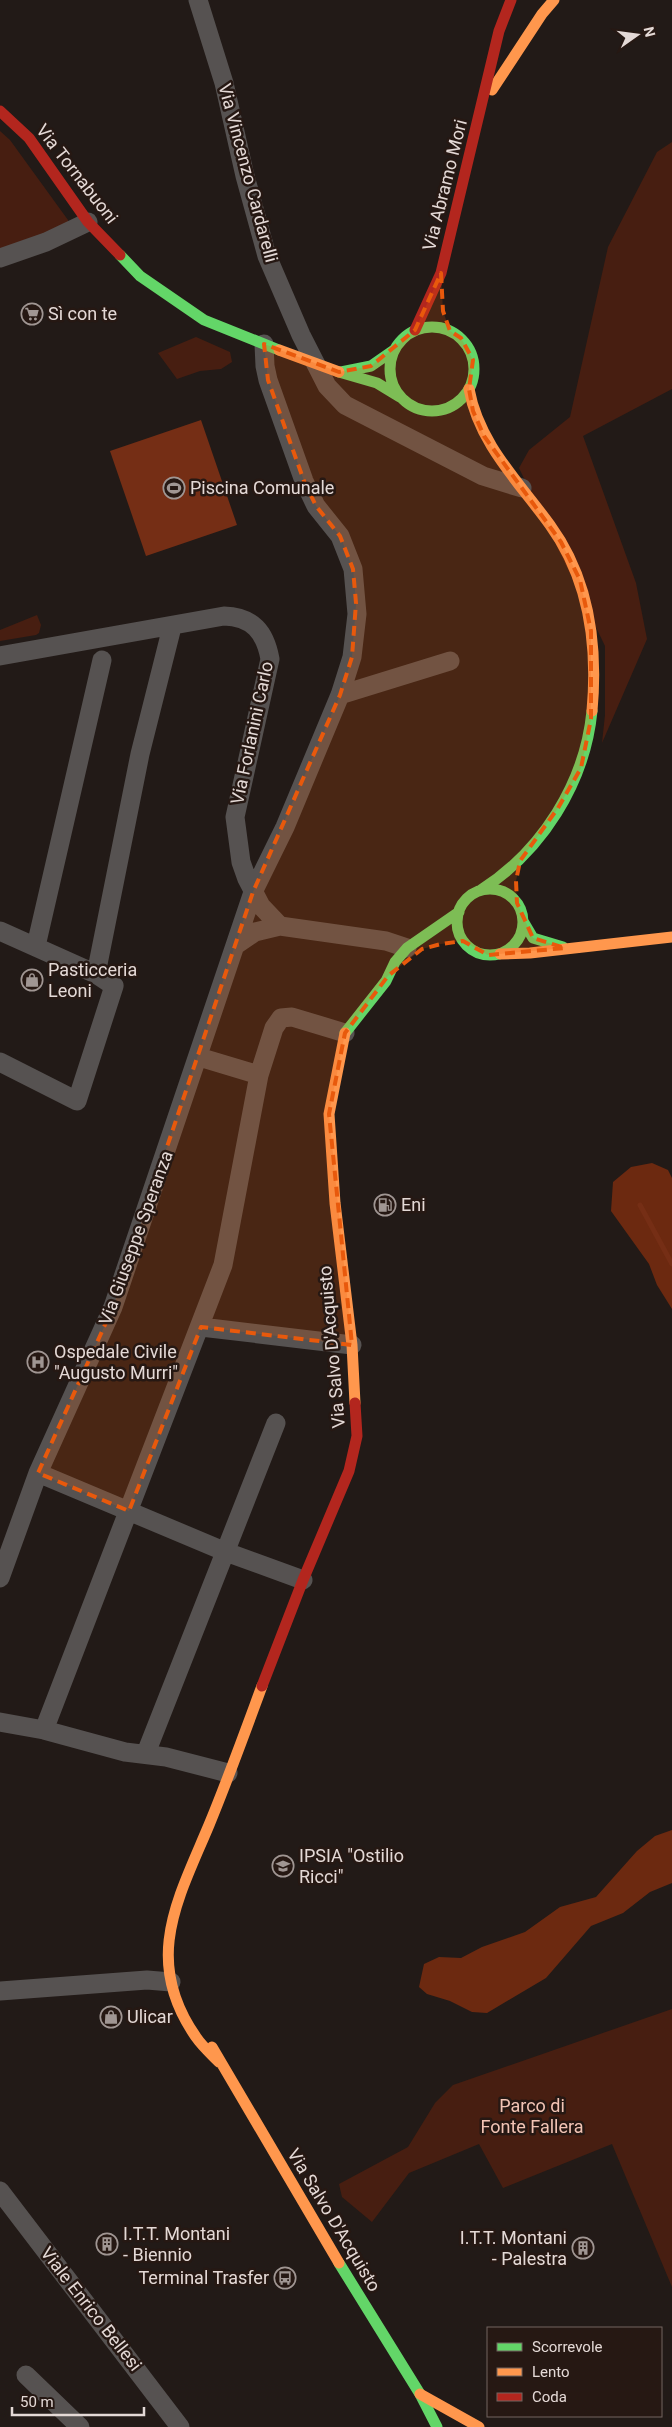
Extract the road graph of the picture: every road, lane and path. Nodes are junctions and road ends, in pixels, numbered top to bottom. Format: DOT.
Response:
graph roads {
  1 [pos="198,0"];
  2 [pos="511,0"];
  3 [pos="554,0"];
  4 [pos="483,104"];
  5 [pos="0,111"];
  6 [pos="88,222"];
  7 [pos="0,258"];
  8 [pos="442,273"];
  9 [pos="442,302"];
  10 [pos="445,318"];
  11 [pos="415,330"];
  12 [pos="450,331"];
  13 [pos="271,347"];
  14 [pos="394,350"];
  15 [pos="339,372"];
  16 [pos="469,389"];
  17 [pos="400,397"];
  18 [pos="439,411"];
  19 [pos="484,436"];
  20 [pos="522,488"];
  21 [pos="172,627"];
  22 [pos="0,656"];
  23 [pos="102,660"];
  24 [pos="450,661"];
  25 [pos="340,695"];
  26 [pos="520,860"];
  27 [pos="517,874"];
  28 [pos="516,889"];
  29 [pos="481,890"];
  30 [pos="253,892"];
  31 [pos="517,903"];
  32 [pos="459,912"];
  33 [pos="523,921"];
  34 [pos="280,926"];
  35 [pos="0,931"];
  36 [pos="672,937"];
  37 [pos="463,942"];
  38 [pos="448,943"];
  39 [pos="236,945"];
  40 [pos="36,946"];
  41 [pos="407,948"];
  42 [pos="428,948"];
  43 [pos="564,948"];
  44 [pos="500,954"];
  45 [pos="96,974"];
  46 [pos="388,976"];
  47 [pos="345,1033"];
  48 [pos="199,1057"];
  49 [pos="0,1062"];
  50 [pos="259,1075"];
  51 [pos="201,1327"];
  52 [pos="352,1345"];
  53 [pos="276,1423"];
  54 [pos="38,1474"];
  55 [pos="129,1511"];
  56 [pos="226,1552"];
  57 [pos="0,1578"];
  58 [pos="303,1580"];
  59 [pos="0,1722"];
  60 [pos="44,1730"];
  61 [pos="146,1753"];
  62 [pos="228,1773"];
  63 [pos="209,1825"];
  64 [pos="182,1935"];
  65 [pos="171,1982"];
  66 [pos="0,1991"];
  67 [pos="197,2014"];
  68 [pos="219,2062"];
  69 [pos="0,2191"];
  70 [pos="26,2375"];
  71 [pos="420,2394"];
  72 [pos="80,2427"];
  73 [pos="180,2427"];
  74 [pos="437,2427"];
  75 [pos="479,2427"];
  1 -- 20 [label="street, Via Vincenzo Cardarelli"];
  2 -- 4 [label="main road, Via Abramo Mori"];
  3 -- 4 [label="main road, Via Abramo Mori"];
  4 -- 8 [label="main road, Via Abramo Mori"];
  5 -- 6 [label="main road, Via Tornabuoni"];
  6 -- 7 [label="street"];
  6 -- 13 [label="main road, Via Tornabuoni"];
  8 -- 9 [label="main road, Via Abramo Mori"];
  8 -- 11 [label="main road, Via Abramo Mori"];
  10 -- 12 [label="main road"];
  11 -- 12 [label="main road"];
  11 -- 14 [label="main road"];
  12 -- 16 [label="main road"];
  13 -- 15 [label="main road, Via Tornabuoni, bridge"];
  13 -- 25 [label="street, Via Giuseppe Speranza"];
  14 -- 15 [label="main road"];
  14 -- 17 [label="main road"];
  15 -- 17 [label="main road, Via Tornabuoni"];
  16 -- 18 [label="main road"];
  16 -- 19 [label="main road"];
  17 -- 18 [label="main road"];
  18 -- 19 [label="main road"];
  19 -- 20 [label="main road"];
  20 -- 26 [label="main road"];
  21 -- 22 [label="street, Via Forlanini Carlo"];
  21 -- 30 [label="street, Via Forlanini Carlo"];
  21 -- 45 [label="street"];
  23 -- 40 [label="street"];
  24 -- 25 [label="street"];
  25 -- 30 [label="street, Via Giuseppe Speranza"];
  26 -- 27 [label="main road"];
  26 -- 29 [label="main road"];
  28 -- 31 [label="main road"];
  29 -- 31 [label="main road"];
  29 -- 32 [label="main road"];
  30 -- 34 [label="street, Via Forlanini Carlo"];
  30 -- 39 [label="street, Via Giuseppe Speranza"];
  31 -- 33 [label="main road"];
  32 -- 37 [label="main road"];
  32 -- 41 [label="main road"];
  33 -- 43 [label="main road"];
  33 -- 44 [label="main road"];
  34 -- 39 [label="street"];
  34 -- 41 [label="street"];
  35 -- 40 [label="street"];
  36 -- 43 [label="main road"];
  37 -- 38 [label="main road"];
  37 -- 44 [label="main road"];
  39 -- 48 [label="street, Via Giuseppe Speranza"];
  40 -- 45 [label="street"];
  41 -- 46 [label="main road"];
  42 -- 46 [label="main road"];
  43 -- 44 [label="main road"];
  45 -- 49 [label="street"];
  46 -- 47 [label="main road, Via Salvo D'Acquisto"];
  47 -- 50 [label="street"];
  47 -- 52 [label="main road, Via Salvo D'Acquisto"];
  48 -- 50 [label="street"];
  48 -- 54 [label="street, Via Giuseppe Speranza"];
  50 -- 51 [label="street"];
  51 -- 52 [label="street"];
  51 -- 55 [label="street"];
  52 -- 58 [label="main road, Via Salvo D'Acquisto"];
  53 -- 56 [label="street"];
  54 -- 55 [label="street"];
  54 -- 57 [label="street, Via Giuseppe Speranza"];
  55 -- 56 [label="street"];
  55 -- 60 [label="street"];
  56 -- 58 [label="street"];
  56 -- 61 [label="street"];
  58 -- 62 [label="main road, Via Salvo D'Acquisto"];
  59 -- 60 [label="street"];
  60 -- 61 [label="street"];
  61 -- 62 [label="street"];
  62 -- 63 [label="main road, Via Salvo D'Acquisto"];
  63 -- 64 [label="main road, Via Salvo D'Acquisto"];
  63 -- 65 [label="main road, Via Salvo D'Acquisto"];
  65 -- 66 [label="street"];
  65 -- 68 [label="main road, Via Salvo D'Acquisto"];
  67 -- 68 [label="main road, Via Salvo D'Acquisto"];
  68 -- 71 [label="main road, Via Salvo D'Acquisto"];
  69 -- 73 [label="street, Viale Enrico Bellesi"];
  70 -- 72 [label="street"];
  71 -- 74 [label="main road, Via Salvo D'Acquisto"];
  71 -- 75 [label="main road, Via Salvo D'Acquisto"];
}
